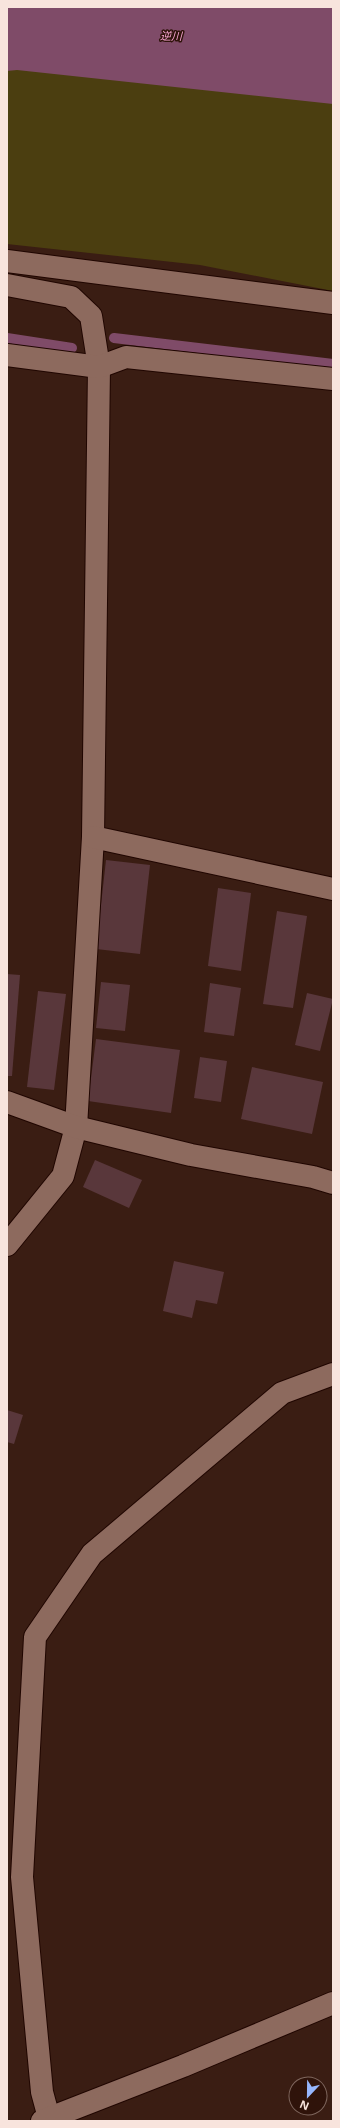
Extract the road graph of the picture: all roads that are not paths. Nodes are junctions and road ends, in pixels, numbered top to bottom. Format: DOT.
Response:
graph roads {
  1 [pos="7,261"];
  2 [pos="7,285"];
  3 [pos="333,304"];
  4 [pos="7,355"];
  5 [pos="99,367"];
  6 [pos="333,379"];
  7 [pos="93,837"];
  8 [pos="333,889"];
  9 [pos="7,1102"];
  10 [pos="76,1127"];
  11 [pos="333,1183"];
  12 [pos="7,1244"];
  13 [pos="333,1374"];
  14 [pos="333,2003"];
  15 [pos="45,2120"];
  1 -- 3 [label="street"];
  2 -- 5 [label="street"];
  4 -- 5 [label="street"];
  5 -- 6 [label="street"];
  5 -- 7 [label="street"];
  7 -- 8 [label="street"];
  7 -- 10 [label="street"];
  9 -- 10 [label="street"];
  10 -- 11 [label="street"];
  10 -- 12 [label="street"];
  13 -- 15 [label="street"];
  14 -- 15 [label="street"];
}
